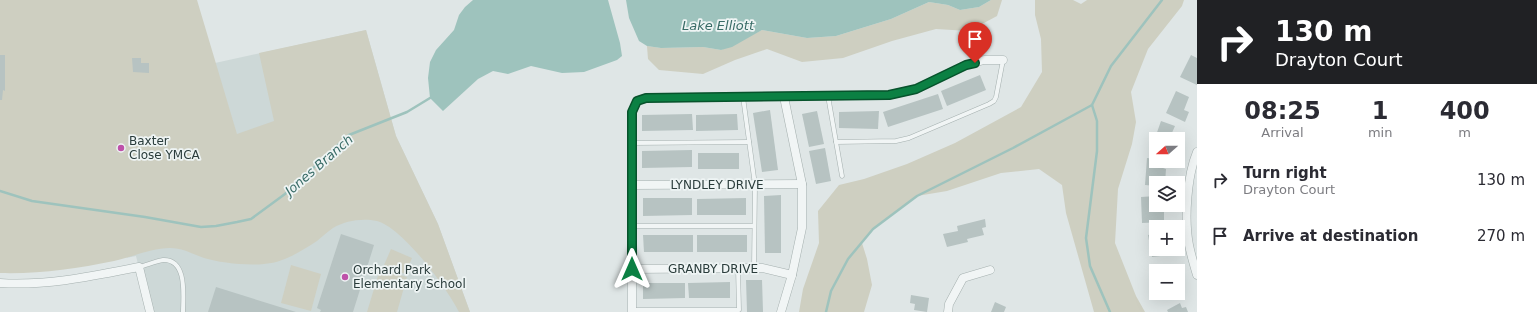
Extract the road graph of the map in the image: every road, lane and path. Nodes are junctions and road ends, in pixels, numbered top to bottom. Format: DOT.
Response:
graph roads {
  1 [pos="1003,60"];
  2 [pos="828,96"];
  3 [pos="743,97"];
  4 [pos="784,97"];
  5 [pos="749,142"];
  6 [pos="836,142"];
  7 [pos="632,143"];
  8 [pos="1197,152"];
  9 [pos="842,176"];
  10 [pos="802,184"];
  11 [pos="632,185"];
  12 [pos="754,185"];
  13 [pos="632,226"];
  14 [pos="754,226"];
  15 [pos="139,267"];
  16 [pos="738,268"];
  17 [pos="754,268"];
  18 [pos="632,269"];
  19 [pos="990,270"];
  20 [pos="792,275"];
  21 [pos="1197,275"];
  22 [pos="0,283"];
  23 [pos="632,311"];
  24 [pos="150,312"];
  25 [pos="183,312"];
  26 [pos="781,312"];
  27 [pos="948,312"];
  1 -- 2 [label="street"];
  1 -- 6 [label="lane"];
  2 -- 4 [label="street"];
  2 -- 6 [label="lane"];
  3 -- 4 [label="street"];
  3 -- 5 [label="lane"];
  3 -- 7 [label="street"];
  4 -- 10 [label="street"];
  5 -- 7 [label="lane"];
  5 -- 12 [label="lane"];
  6 -- 9 [label="lane"];
  7 -- 11 [label="street"];
  8 -- 21 [label="street"];
  10 -- 12 [label="street, LYNDLEY DRIVE"];
  10 -- 20 [label="street"];
  11 -- 12 [label="street, LYNDLEY DRIVE"];
  11 -- 13 [label="street"];
  12 -- 14 [label="lane"];
  13 -- 14 [label="lane"];
  13 -- 18 [label="street"];
  14 -- 17 [label="lane"];
  15 -- 22 [label="street"];
  15 -- 24 [label="street"];
  15 -- 25 [label="lane"];
  16 -- 17 [label="street, GRANBY DRIVE"];
  16 -- 18 [label="street, GRANBY DRIVE"];
  16 -- 23 [label="lane"];
  17 -- 20 [label="street, GRANBY DRIVE"];
  18 -- 23 [label="street"];
  19 -- 27 [label="street"];
  20 -- 26 [label="street"];
}
